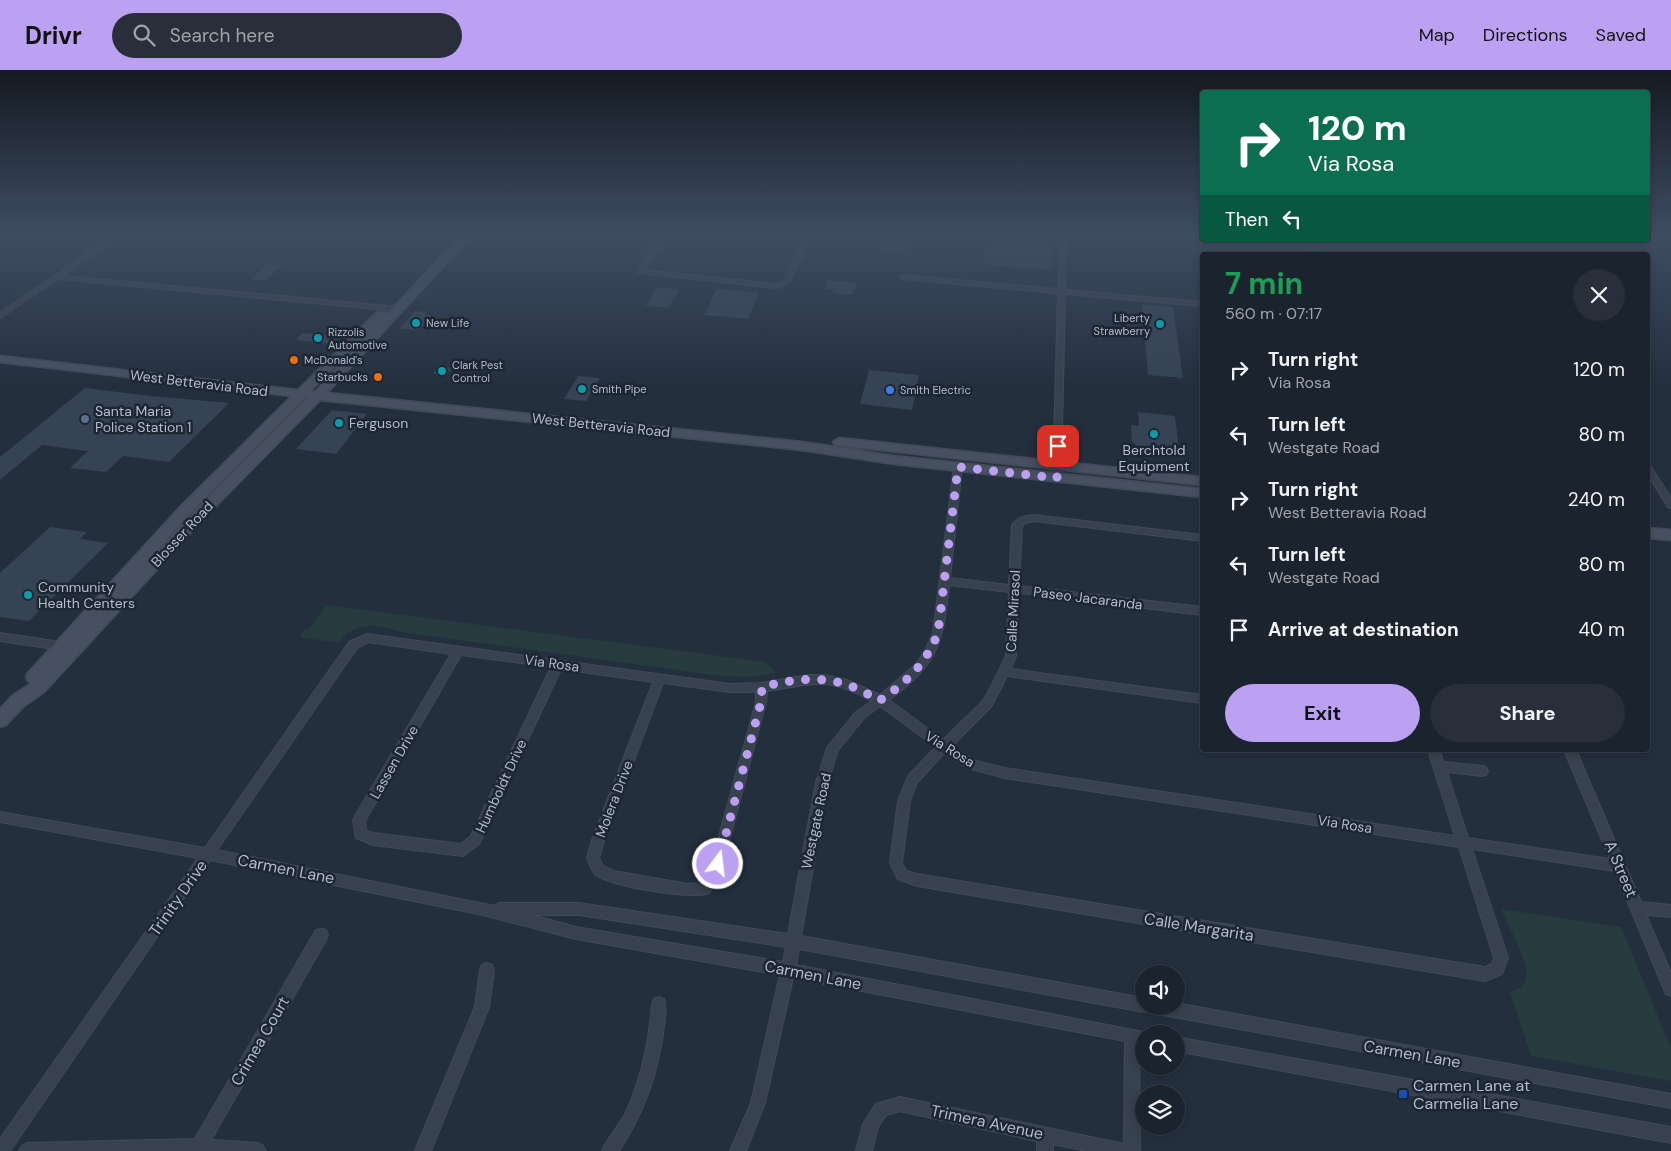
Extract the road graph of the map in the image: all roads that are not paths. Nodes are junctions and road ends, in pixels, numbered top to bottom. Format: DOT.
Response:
graph roads {
  1 [pos="46,284"];
  2 [pos="136,284"];
  3 [pos="409,284"];
  4 [pos="422,284"];
  5 [pos="761,284"];
  6 [pos="781,284"];
  7 [pos="987,284"];
  8 [pos="1062,284"];
  9 [pos="1062,291"];
  10 [pos="1200,304"];
  11 [pos="387,308"];
  12 [pos="399,309"];
  13 [pos="0,316"];
  14 [pos="0,352"];
  15 [pos="0,359"];
  16 [pos="314,391"];
  17 [pos="958,467"];
  18 [pos="1057,471"];
  19 [pos="1650,472"];
  20 [pos="1200,482"];
  21 [pos="1200,493"];
  22 [pos="1671,505"];
  23 [pos="1650,533"];
  24 [pos="1671,536"];
  25 [pos="1200,538"];
  26 [pos="944,581"];
  27 [pos="1014,590"];
  28 [pos="1200,611"];
  29 [pos="0,638"];
  30 [pos="353,645"];
  31 [pos="61,646"];
  32 [pos="458,650"];
  33 [pos="558,664"];
  34 [pos="1005,672"];
  35 [pos="660,678"];
  36 [pos="762,687"];
  37 [pos="1200,699"];
  38 [pos="18,701"];
  39 [pos="879,701"];
  40 [pos="0,720"];
  41 [pos="944,747"];
  42 [pos="1435,752"];
  43 [pos="1571,752"];
  44 [pos="1439,766"];
  45 [pos="1482,771"];
  46 [pos="0,817"];
  47 [pos="405,842"];
  48 [pos="1464,842"];
  49 [pos="208,854"];
  50 [pos="1619,866"];
  51 [pos="902,875"];
  52 [pos="1638,908"];
  53 [pos="483,909"];
  54 [pos="1671,912"];
  55 [pos="321,935"];
  56 [pos="792,940"];
  57 [pos="487,970"];
  58 [pos="788,970"];
  59 [pos="1671,989"];
  60 [pos="1135,1003"];
  61 [pos="659,1004"];
  62 [pos="1185,1012"];
  63 [pos="1135,1036"];
  64 [pos="1185,1046"];
  65 [pos="1136,1075"];
  66 [pos="1671,1101"];
  67 [pos="1046,1135"];
  68 [pos="1671,1135"];
  69 [pos="199,1147"];
  70 [pos="1,1151"];
  71 [pos="28,1151"];
  72 [pos="258,1151"];
  73 [pos="423,1151"];
  74 [pos="610,1151"];
  75 [pos="738,1151"];
  76 [pos="864,1151"];
  77 [pos="1045,1151"];
  78 [pos="1122,1151"];
  79 [pos="1132,1151"];
  1 -- 13 [label="street"];
  2 -- 11 [label="street"];
  3 -- 11 [label="main road"];
  4 -- 12 [label="main road"];
  5 -- 6 [label="street"];
  7 -- 9 [label="street"];
  8 -- 9 [label="street"];
  9 -- 10 [label="street"];
  9 -- 18 [label="street"];
  11 -- 12 [label="street"];
  11 -- 16 [label="main road"];
  12 -- 16 [label="main road"];
  14 -- 16 [label="main road, West Betteravia Road"];
  15 -- 16 [label="main road, West Betteravia Road"];
  16 -- 17 [label="main road, West Betteravia Road"];
  16 -- 18 [label="main road, West Betteravia Road"];
  16 -- 31 [label="main road, Blosser Road"];
  16 -- 38 [label="main road, Blosser Road"];
  17 -- 18 [label="main road, West Betteravia Road"];
  17 -- 26 [label="street, Westgate Road"];
  18 -- 20 [label="main road, West Betteravia Road"];
  18 -- 21 [label="main road, West Betteravia Road"];
  19 -- 22 [label="street"];
  23 -- 24 [label="main road"];
  25 -- 27 [label="street, Calle Mirasol"];
  26 -- 27 [label="street, Paseo Jacaranda"];
  26 -- 39 [label="street, Westgate Road"];
  27 -- 28 [label="street, Paseo Jacaranda"];
  27 -- 34 [label="street, Calle Mirasol"];
  29 -- 31 [label="street"];
  30 -- 32 [label="street, Via Rosa"];
  30 -- 49 [label="street, Trinity Drive"];
  31 -- 38 [label="main road, Blosser Road"];
  32 -- 33 [label="street, Via Rosa"];
  32 -- 47 [label="street, Lassen Drive"];
  33 -- 35 [label="street, Via Rosa"];
  33 -- 47 [label="street, Humboldt Drive"];
  34 -- 37 [label="street"];
  34 -- 41 [label="street, Calle Mirasol"];
  35 -- 36 [label="street, Via Rosa"];
  35 -- 36 [label="street, Molera Drive"];
  36 -- 39 [label="street, Via Rosa"];
  38 -- 40 [label="main road, Blosser Road"];
  39 -- 41 [label="street, Via Rosa"];
  39 -- 56 [label="street, Westgate Road"];
  41 -- 48 [label="street, Via Rosa"];
  41 -- 51 [label="street, Calle Mirasol"];
  42 -- 44 [label="street"];
  43 -- 50 [label="street, A Street"];
  44 -- 45 [label="street"];
  44 -- 48 [label="street"];
  46 -- 49 [label="street, Carmen Lane"];
  48 -- 50 [label="street, Via Rosa"];
  48 -- 51 [label="street, Calle Margarita"];
  49 -- 53 [label="street, Carmen Lane"];
  49 -- 70 [label="street, Trinity Drive"];
  50 -- 52 [label="street, A Street"];
  52 -- 54 [label="street"];
  52 -- 59 [label="street, A Street"];
  53 -- 56 [label="street, Carmen Lane"];
  53 -- 58 [label="street, Carmen Lane"];
  55 -- 69 [label="street, Crimea Court"];
  56 -- 58 [label="street, Westgate Road"];
  56 -- 60 [label="street, Carmen Lane"];
  57 -- 73 [label="street"];
  58 -- 63 [label="street, Carmen Lane"];
  58 -- 75 [label="street, Westgate Road"];
  61 -- 74 [label="street"];
  62 -- 66 [label="street, Carmen Lane"];
  64 -- 68 [label="street"];
  65 -- 79 [label="street"];
  67 -- 76 [label="street, Trimera Avenue"];
  67 -- 77 [label="street"];
  67 -- 78 [label="street, Trimera Avenue"];
  69 -- 71 [label="street"];
  69 -- 72 [label="street"];
}
